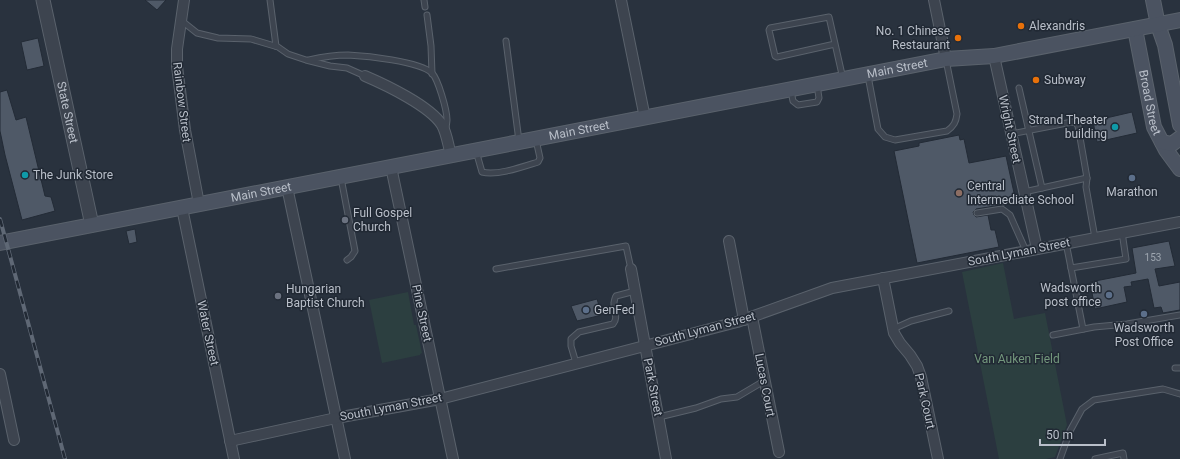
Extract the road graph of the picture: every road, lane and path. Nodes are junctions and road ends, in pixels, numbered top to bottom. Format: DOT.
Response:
graph roads {
  1 [pos="43,0"];
  2 [pos="184,0"];
  3 [pos="270,0"];
  4 [pos="424,0"];
  5 [pos="621,0"];
  6 [pos="934,0"];
  7 [pos="1153,0"];
  8 [pos="425,7"];
  9 [pos="427,15"];
  10 [pos="1179,19"];
  11 [pos="182,21"];
  12 [pos="1158,25"];
  13 [pos="1134,29"];
  14 [pos="506,41"];
  15 [pos="835,44"];
  16 [pos="276,46"];
  17 [pos="994,56"];
  18 [pos="946,59"];
  19 [pos="306,60"];
  20 [pos="432,74"];
  21 [pos="868,75"];
  22 [pos="365,76"];
  23 [pos="843,80"];
  24 [pos="1018,88"];
  25 [pos="645,118"];
  26 [pos="1180,124"];
  27 [pos="1029,130"];
  28 [pos="445,132"];
  29 [pos="1011,134"];
  30 [pos="1180,138"];
  31 [pos="536,139"];
  32 [pos="519,142"];
  33 [pos="1162,142"];
  34 [pos="475,150"];
  35 [pos="451,155"];
  36 [pos="391,167"];
  37 [pos="1180,168"];
  38 [pos="341,177"];
  39 [pos="1088,178"];
  40 [pos="288,187"];
  41 [pos="1042,188"];
  42 [pos="1024,192"];
  43 [pos="199,204"];
  44 [pos="182,208"];
  45 [pos="977,213"];
  46 [pos="1180,222"];
  47 [pos="92,225"];
  48 [pos="1122,232"];
  49 [pos="1095,238"];
  50 [pos="729,241"];
  51 [pos="0,243"];
  52 [pos="1066,243"];
  53 [pos="1037,249"];
  54 [pos="1026,251"];
  55 [pos="347,260"];
  56 [pos="1071,268"];
  57 [pos="496,269"];
  58 [pos="631,269"];
  59 [pos="883,278"];
  60 [pos="635,291"];
  61 [pos="949,311"];
  62 [pos="1180,314"];
  63 [pos="748,318"];
  64 [pos="893,329"];
  65 [pos="1083,329"];
  66 [pos="1053,335"];
  67 [pos="645,346"];
  68 [pos="576,363"];
  69 [pos="0,374"];
  70 [pos="764,381"];
  71 [pos="1180,394"];
  72 [pos="440,399"];
  73 [pos="658,417"];
  74 [pos="336,418"];
  75 [pos="14,440"];
  76 [pos="230,441"];
  77 [pos="779,452"];
  78 [pos="234,459"];
  79 [pos="344,459"];
  80 [pos="453,459"];
  81 [pos="666,459"];
  82 [pos="938,459"];
  83 [pos="1060,459"];
  84 [pos="1096,459"];
  85 [pos="1124,459"];
  1 -- 47 [label="street, State Street"];
  2 -- 11 [label="street, Rainbow Street"];
  3 -- 16 [label="lane"];
  4 -- 8 [label="lane"];
  5 -- 25 [label="street"];
  6 -- 18 [label="street"];
  7 -- 12 [label="main road, Broad Street"];
  9 -- 20 [label="lane"];
  10 -- 12 [label="main road, Main Street"];
  11 -- 16 [label="lane"];
  11 -- 43 [label="street, Rainbow Street"];
  12 -- 13 [label="main road, Main Street"];
  12 -- 26 [label="main road, Broad Street"];
  13 -- 17 [label="main road, Main Street"];
  13 -- 33 [label="main road, Broad Street"];
  14 -- 32 [label="lane"];
  15 -- 15 [label="lane"];
  15 -- 23 [label="lane"];
  16 -- 19 [label="lane"];
  17 -- 18 [label="main road, Main Street"];
  17 -- 29 [label="street, Wright Street"];
  18 -- 21 [label="main road, Main Street"];
  18 -- 21 [label="lane"];
  19 -- 20 [label="lane"];
  19 -- 22 [label="lane"];
  20 -- 28 [label="lane"];
  21 -- 23 [label="main road, Main Street"];
  22 -- 28 [label="street"];
  23 -- 25 [label="main road, Main Street"];
  24 -- 27 [label="lane"];
  25 -- 31 [label="main road, Main Street"];
  27 -- 29 [label="lane"];
  27 -- 39 [label="lane"];
  27 -- 41 [label="lane"];
  28 -- 35 [label="street"];
  29 -- 42 [label="street, Wright Street"];
  30 -- 33 [label="main road"];
  31 -- 32 [label="main road, Main Street"];
  31 -- 34 [label="lane"];
  32 -- 34 [label="main road, Main Street"];
  33 -- 37 [label="main road, Broad Street"];
  34 -- 35 [label="main road, Main Street"];
  35 -- 36 [label="main road, Main Street"];
  36 -- 38 [label="main road, Main Street"];
  36 -- 72 [label="street, Pine Street"];
  38 -- 40 [label="main road, Main Street"];
  38 -- 55 [label="lane"];
  39 -- 41 [label="lane"];
  39 -- 49 [label="lane"];
  40 -- 43 [label="main road, Main Street"];
  40 -- 74 [label="street"];
  41 -- 42 [label="lane"];
  42 -- 53 [label="street, Wright Street"];
  43 -- 44 [label="main road, Main Street"];
  44 -- 47 [label="main road, Main Street"];
  44 -- 76 [label="street, Water Street"];
  45 -- 54 [label="lane"];
  46 -- 48 [label="street, South Lyman Street"];
  47 -- 51 [label="main road, Main Street"];
  48 -- 49 [label="street, South Lyman Street"];
  48 -- 56 [label="lane"];
  49 -- 52 [label="street, South Lyman Street"];
  50 -- 63 [label="street, Lucas Court"];
  52 -- 53 [label="street, South Lyman Street"];
  52 -- 56 [label="lane"];
  53 -- 54 [label="street, South Lyman Street"];
  54 -- 59 [label="street, South Lyman Street"];
  56 -- 65 [label="lane"];
  57 -- 58 [label="lane"];
  58 -- 60 [label="street, Park Street"];
  59 -- 63 [label="street, South Lyman Street"];
  59 -- 64 [label="street, Park Court"];
  60 -- 67 [label="street, Park Street"];
  60 -- 68 [label="lane"];
  61 -- 64 [label="lane"];
  62 -- 65 [label="lane"];
  63 -- 67 [label="street, South Lyman Street"];
  63 -- 70 [label="street, Lucas Court"];
  64 -- 82 [label="street, Park Court"];
  65 -- 66 [label="lane"];
  67 -- 68 [label="street, South Lyman Street"];
  67 -- 73 [label="street, Park Street"];
  68 -- 72 [label="street, South Lyman Street"];
  69 -- 75 [label="street"];
  70 -- 73 [label="lane"];
  70 -- 77 [label="street, Lucas Court"];
  71 -- 83 [label="lane"];
  72 -- 74 [label="street, South Lyman Street"];
  72 -- 80 [label="street, Pine Street"];
  73 -- 81 [label="street, Park Street"];
  74 -- 76 [label="street, South Lyman Street"];
  74 -- 79 [label="street"];
  76 -- 78 [label="street, Water Street"];
  84 -- 85 [label="lane"];
}
